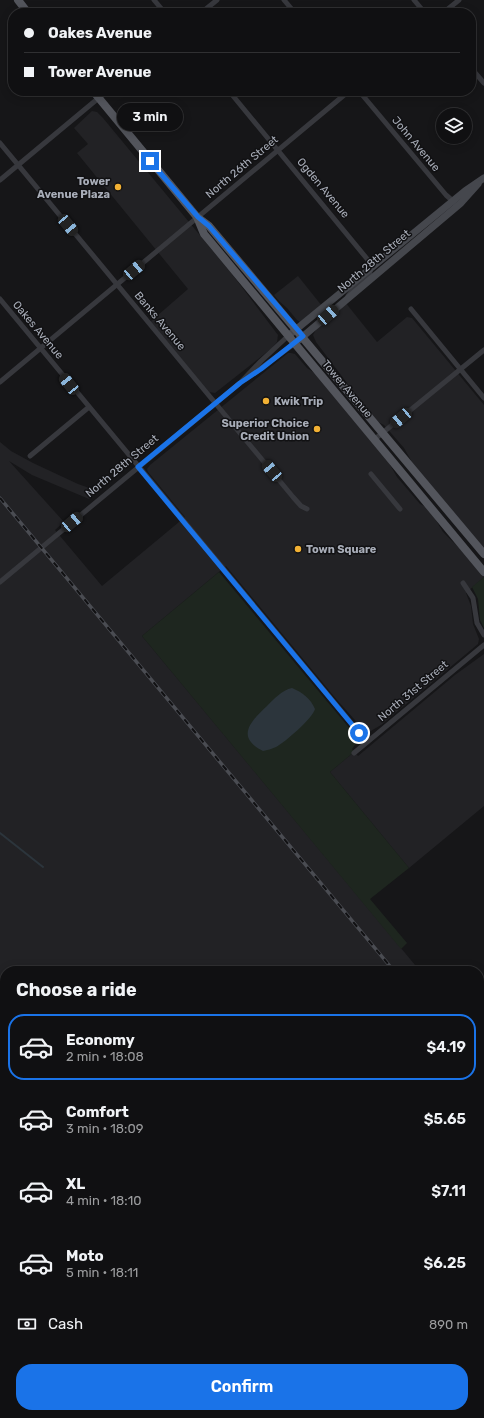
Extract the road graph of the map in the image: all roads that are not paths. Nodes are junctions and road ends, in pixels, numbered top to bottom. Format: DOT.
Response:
graph roads {
  1 [pos="18,0"];
  2 [pos="154,0"];
  3 [pos="217,0"];
  4 [pos="284,0"];
  5 [pos="414,0"];
  6 [pos="459,0"];
  7 [pos="24,8"];
  8 [pos="161,8"];
  9 [pos="207,8"];
  10 [pos="291,8"];
  11 [pos="421,8"];
  12 [pos="449,8"];
  13 [pos="476,74"];
  14 [pos="484,83"];
  15 [pos="101,96"];
  16 [pos="233,96"];
  17 [pos="343,96"];
  18 [pos="363,96"];
  19 [pos="99,98"];
  20 [pos="0,143"];
  21 [pos="278,150"];
  22 [pos="18,165"];
  23 [pos="0,180"];
  24 [pos="482,180"];
  25 [pos="453,201"];
  26 [pos="461,203"];
  27 [pos="198,217"];
  28 [pos="372,267"];
  29 [pos="117,284"];
  30 [pos="0,299"];
  31 [pos="346,299"];
  32 [pos="411,309"];
  33 [pos="297,329"];
  34 [pos="288,336"];
  35 [pos="303,336"];
  36 [pos="294,344"];
  37 [pos="40,348"];
  38 [pos="484,350"];
  39 [pos="460,369"];
  40 [pos="0,382"];
  41 [pos="240,383"];
  42 [pos="484,398"];
  43 [pos="215,403"];
  44 [pos="89,407"];
  45 [pos="383,432"];
  46 [pos="375,439"];
  47 [pos="30,456"];
  48 [pos="138,467"];
  49 [pos="371,474"];
  50 [pos="306,509"];
  51 [pos="400,509"];
  52 [pos="484,554"];
  53 [pos="484,572"];
  54 [pos="0,582"];
  55 [pos="464,584"];
  56 [pos="484,636"];
  57 [pos="484,645"];
  58 [pos="367,742"];
  59 [pos="354,753"];
  1 -- 7 [label="main road"];
  2 -- 8 [label="street"];
  3 -- 9 [label="street"];
  4 -- 10 [label="street"];
  5 -- 11 [label="street"];
  6 -- 12 [label="street"];
  13 -- 14 [label="street"];
  15 -- 19 [label="street"];
  16 -- 21 [label="street, Ogden Avenue"];
  17 -- 21 [label="street, North 26th Street"];
  18 -- 25 [label="street, John Avenue"];
  19 -- 22 [label="street"];
  19 -- 27 [label="main road, Tower Avenue"];
  20 -- 22 [label="street, Banks Avenue"];
  21 -- 27 [label="street, North 26th Street"];
  21 -- 28 [label="street, Ogden Avenue"];
  22 -- 23 [label="street"];
  22 -- 29 [label="street, Banks Avenue"];
  24 -- 25 [label="main road, North 28th Street"];
  24 -- 26 [label="main road, North 28th Street"];
  25 -- 26 [label="street"];
  25 -- 28 [label="main road, North 28th Street"];
  26 -- 31 [label="main road, North 28th Street"];
  27 -- 29 [label="street, North 26th Street"];
  27 -- 33 [label="main road, Tower Avenue"];
  27 -- 34 [label="main road, Tower Avenue"];
  28 -- 31 [label="street"];
  28 -- 33 [label="main road, North 28th Street"];
  29 -- 37 [label="street, North 26th Street"];
  29 -- 43 [label="street, Banks Avenue"];
  30 -- 37 [label="street, Oakes Avenue"];
  31 -- 35 [label="main road, North 28th Street"];
  32 -- 39 [label="street"];
  33 -- 34 [label="main road, North 28th Street"];
  33 -- 35 [label="main road, Tower Avenue"];
  34 -- 36 [label="main road, Tower Avenue"];
  34 -- 41 [label="street, North 28th Street"];
  35 -- 36 [label="main road, North 28th Street"];
  35 -- 45 [label="main road, Tower Avenue"];
  36 -- 41 [label="street, North 28th Street"];
  36 -- 46 [label="main road, Tower Avenue"];
  37 -- 40 [label="street, North 26th Street"];
  37 -- 44 [label="street, Oakes Avenue"];
  38 -- 39 [label="street"];
  39 -- 42 [label="street"];
  39 -- 45 [label="street"];
  41 -- 43 [label="street, North 28th Street"];
  43 -- 48 [label="street, North 28th Street"];
  43 -- 50 [label="street, Banks Avenue"];
  44 -- 47 [label="street"];
  44 -- 48 [label="street, Oakes Avenue"];
  45 -- 46 [label="street"];
  45 -- 52 [label="main road, Tower Avenue"];
  46 -- 53 [label="main road, Tower Avenue"];
  48 -- 54 [label="street, North 28th Street"];
  48 -- 58 [label="street, Oakes Avenue"];
  49 -- 51 [label="street"];
  55 -- 56 [label="street"];
  57 -- 58 [label="street, North 31st Street"];
  58 -- 59 [label="street, North 31st Street"];
}
